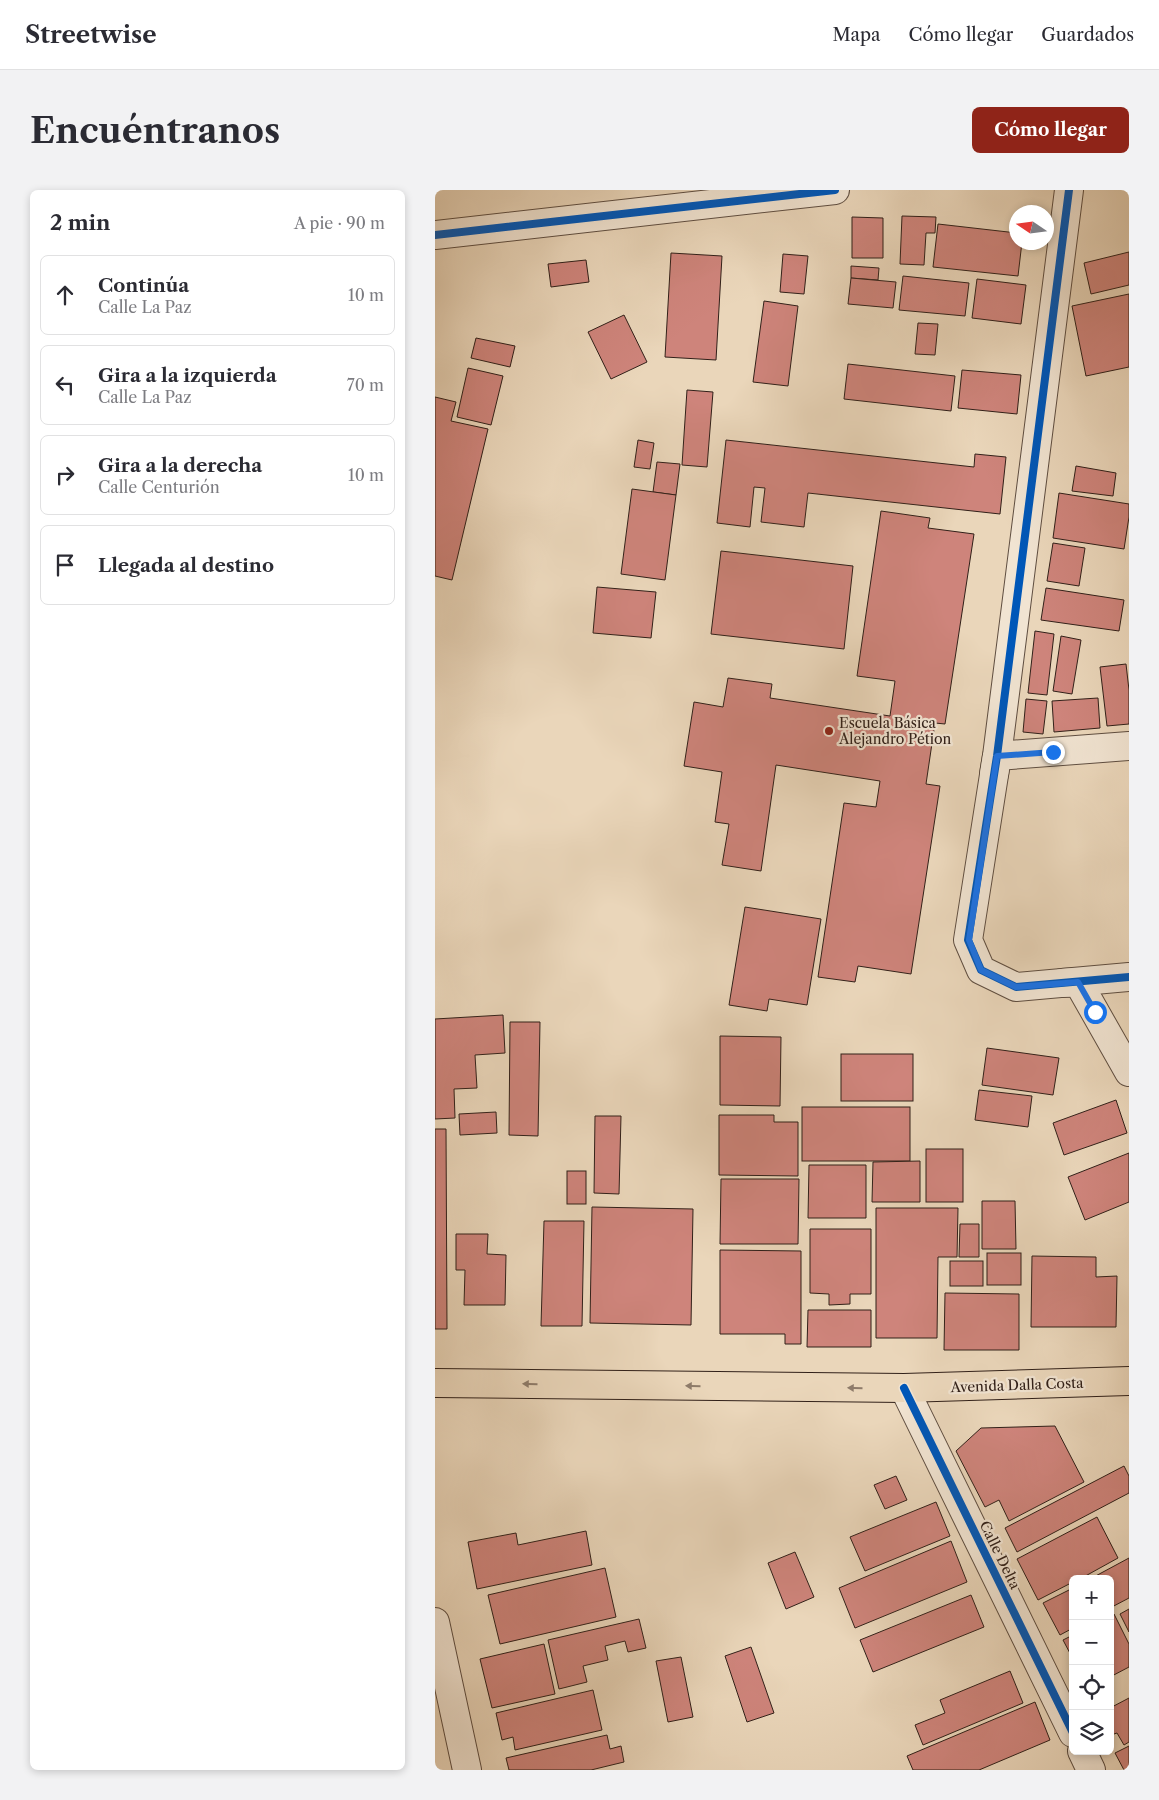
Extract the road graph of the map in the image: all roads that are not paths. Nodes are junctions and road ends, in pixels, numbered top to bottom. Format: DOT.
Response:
graph roads {
  1 [pos="835,190"];
  2 [pos="1069,190"];
  3 [pos="435,235"];
  4 [pos="1129,746"];
  5 [pos="997,756"];
  6 [pos="1129,977"];
  7 [pos="1078,982"];
  8 [pos="1129,1072"];
  9 [pos="1129,1381"];
  10 [pos="435,1383"];
  11 [pos="904,1388"];
  12 [pos="435,1622"];
  13 [pos="1069,1725"];
  14 [pos="1084,1755"];
  15 [pos="467,1770"];
  16 [pos="1091,1770"];
  1 -- 3 [label="street"];
  2 -- 5 [label="street"];
  4 -- 5 [label="street"];
  5 -- 7 [label="street"];
  6 -- 7 [label="street"];
  7 -- 8 [label="street"];
  9 -- 11 [label="main road, Avenida Dalla Costa"];
  11 -- 10 [label="main road, Avenida Dalla Costa, one-way"];
  11 -- 13 [label="street, Calle Delta"];
  12 -- 15 [label="street"];
  14 -- 16 [label="street"];
}
